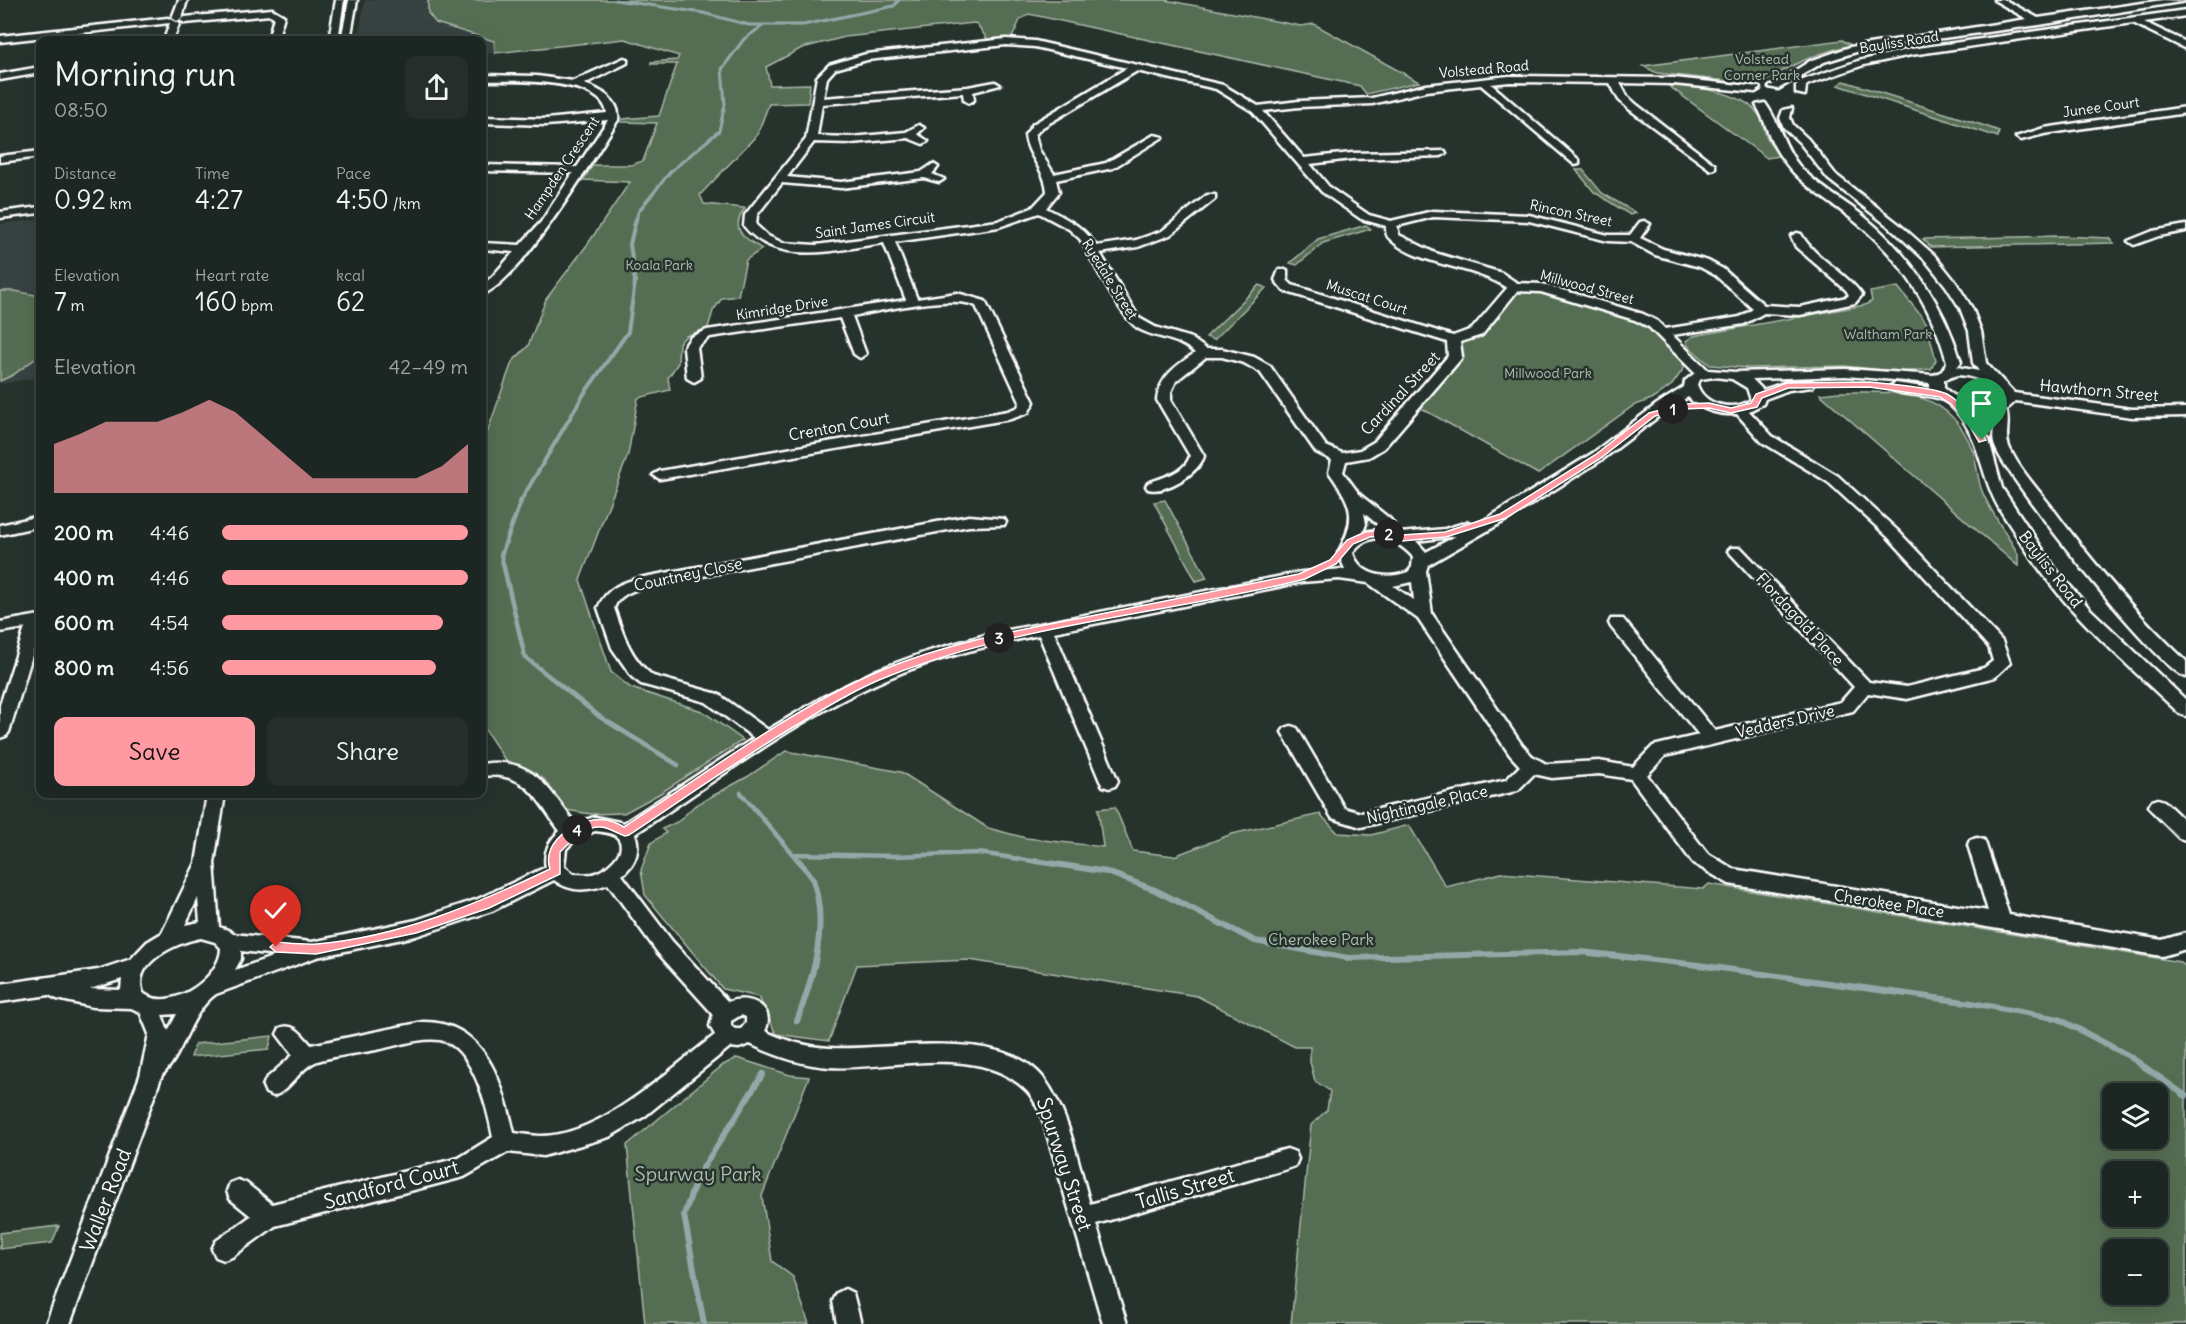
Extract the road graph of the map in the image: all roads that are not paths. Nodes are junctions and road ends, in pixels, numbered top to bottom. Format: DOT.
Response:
graph roads {
  1 [pos="183,0"];
  2 [pos="1998,0"];
  3 [pos="2181,0"];
  4 [pos="339,4"];
  5 [pos="353,4"];
  6 [pos="2114,11"];
  7 [pos="2186,13"];
  8 [pos="176,21"];
  9 [pos="2134,21"];
  10 [pos="2036,22"];
  11 [pos="2052,32"];
  12 [pos="170,36"];
  13 [pos="274,36"];
  14 [pos="334,36"];
  15 [pos="346,36"];
  16 [pos="0,39"];
  17 [pos="2186,46"];
  18 [pos="626,60"];
  19 [pos="1136,67"];
  20 [pos="36,71"];
  21 [pos="0,77"];
  22 [pos="486,78"];
  23 [pos="1613,79"];
  24 [pos="1482,81"];
  25 [pos="575,84"];
  26 [pos="995,85"];
  27 [pos="1774,87"];
  28 [pos="1757,98"];
  29 [pos="819,101"];
  30 [pos="1256,109"];
  31 [pos="2186,110"];
  32 [pos="614,115"];
  33 [pos="486,120"];
  34 [pos="919,128"];
  35 [pos="909,135"];
  36 [pos="1158,137"];
  37 [pos="2021,137"];
  38 [pos="811,139"];
  39 [pos="923,141"];
  40 [pos="1441,153"];
  41 [pos="36,154"];
  42 [pos="0,159"];
  43 [pos="1301,162"];
  44 [pos="1575,162"];
  45 [pos="933,167"];
  46 [pos="1711,167"];
  47 [pos="486,168"];
  48 [pos="580,170"];
  49 [pos="924,175"];
  50 [pos="1051,178"];
  51 [pos="939,179"];
  52 [pos="780,180"];
  53 [pos="1211,198"];
  54 [pos="1040,209"];
  55 [pos="36,210"];
  56 [pos="0,215"];
  57 [pos="1644,224"];
  58 [pos="1391,225"];
  59 [pos="2186,228"];
  60 [pos="1797,236"];
  61 [pos="888,239"];
  62 [pos="1633,239"];
  63 [pos="2134,241"];
  64 [pos="486,246"];
  65 [pos="523,249"];
  66 [pos="1094,250"];
  67 [pos="1283,273"];
  68 [pos="486,287"];
  69 [pos="1514,287"];
  70 [pos="913,303"];
  71 [pos="1761,309"];
  72 [pos="845,314"];
  73 [pos="1663,333"];
  74 [pos="1453,340"];
  75 [pos="1203,353"];
  76 [pos="860,358"];
  77 [pos="1704,374"];
  78 [pos="1735,376"];
  79 [pos="1942,376"];
  80 [pos="694,378"];
  81 [pos="1993,380"];
  82 [pos="1690,389"];
  83 [pos="1759,396"];
  84 [pos="2010,396"];
  85 [pos="1948,398"];
  86 [pos="1709,405"];
  87 [pos="1999,408"];
  88 [pos="1023,410"];
  89 [pos="1742,410"];
  90 [pos="2186,412"];
  91 [pos="1652,415"];
  92 [pos="1340,458"];
  93 [pos="660,475"];
  94 [pos="1153,486"];
  95 [pos="1354,497"];
  96 [pos="1503,516"];
  97 [pos="36,521"];
  98 [pos="999,522"];
  99 [pos="0,530"];
  100 [pos="1398,537"];
  101 [pos="1348,546"];
  102 [pos="1736,551"];
  103 [pos="1420,566"];
  104 [pos="1302,577"];
  105 [pos="1369,578"];
  106 [pos="1424,615"];
  107 [pos="36,621"];
  108 [pos="1617,623"];
  109 [pos="0,627"];
  110 [pos="36,627"];
  111 [pos="1044,629"];
  112 [pos="2186,671"];
  113 [pos="1864,687"];
  114 [pos="2186,710"];
  115 [pos="0,732"];
  116 [pos="1292,732"];
  117 [pos="767,738"];
  118 [pos="1711,738"];
  119 [pos="1530,767"];
  120 [pos="486,770"];
  121 [pos="1637,774"];
  122 [pos="1109,781"];
  123 [pos="215,798"];
  124 [pos="2158,806"];
  125 [pos="571,832"];
  126 [pos="625,832"];
  127 [pos="2186,833"];
  128 [pos="1977,845"];
  129 [pos="205,862"];
  130 [pos="556,871"];
  131 [pos="612,874"];
  132 [pos="2001,921"];
  133 [pos="210,931"];
  134 [pos="168,939"];
  135 [pos="2186,941"];
  136 [pos="229,942"];
  137 [pos="316,949"];
  138 [pos="138,965"];
  139 [pos="213,987"];
  140 [pos="46,988"];
  141 [pos="0,993"];
  142 [pos="196,999"];
  143 [pos="142,1003"];
  144 [pos="726,1013"];
  145 [pos="287,1034"];
  146 [pos="750,1034"];
  147 [pos="727,1037"];
  148 [pos="307,1055"];
  149 [pos="151,1076"];
  150 [pos="274,1086"];
  151 [pos="505,1142"];
  152 [pos="1287,1159"];
  153 [pos="238,1191"];
  154 [pos="269,1216"];
  155 [pos="1083,1217"];
  156 [pos="224,1249"];
  157 [pos="58,1324"];
  158 [pos="1115,1324"];
  1 -- 8 [label="street"];
  2 -- 10 [label="street"];
  3 -- 6 [label="street, Bayliss Road"];
  4 -- 5 [label="street"];
  4 -- 14 [label="street"];
  5 -- 15 [label="street"];
  6 -- 9 [label="street"];
  6 -- 10 [label="street, Bayliss Road"];
  7 -- 9 [label="street, Bayliss Road"];
  8 -- 12 [label="street"];
  8 -- 13 [label="street"];
  8 -- 16 [label="street"];
  9 -- 11 [label="street, Bayliss Road"];
  9 -- 17 [label="street"];
  10 -- 11 [label="street"];
  10 -- 27 [label="street, Bayliss Road"];
  11 -- 27 [label="street, Bayliss Road"];
  18 -- 25 [label="street"];
  19 -- 29 [label="street, Saint James Circuit"];
  19 -- 30 [label="street, Saint James Circuit"];
  19 -- 50 [label="street"];
  20 -- 21 [label="street"];
  22 -- 25 [label="street, Hampden Crescent"];
  23 -- 24 [label="street, Volstead Road"];
  23 -- 28 [label="street, Volstead Road"];
  23 -- 46 [label="street"];
  24 -- 30 [label="street, Volstead Road"];
  24 -- 44 [label="street"];
  25 -- 32 [label="street, Hampden Crescent"];
  26 -- 29 [label="street"];
  27 -- 28 [label="street, Bayliss Road"];
  28 -- 79 [label="street, Bayliss Road"];
  28 -- 81 [label="street"];
  29 -- 38 [label="street, Saint James Circuit"];
  30 -- 43 [label="street"];
  31 -- 37 [label="street, Junee Court"];
  32 -- 33 [label="street"];
  32 -- 48 [label="street, Hampden Crescent"];
  34 -- 35 [label="street"];
  35 -- 38 [label="street"];
  35 -- 39 [label="street"];
  36 -- 50 [label="street"];
  38 -- 52 [label="street, Saint James Circuit"];
  40 -- 43 [label="street"];
  41 -- 42 [label="street"];
  43 -- 58 [label="street"];
  45 -- 49 [label="street"];
  47 -- 48 [label="street"];
  48 -- 65 [label="street, Hampden Crescent"];
  49 -- 51 [label="street"];
  49 -- 52 [label="street"];
  50 -- 54 [label="street"];
  52 -- 61 [label="street, Saint James Circuit"];
  53 -- 66 [label="street"];
  54 -- 61 [label="street, Saint James Circuit"];
  54 -- 66 [label="street, Ryedale Street"];
  55 -- 56 [label="street"];
  57 -- 62 [label="street"];
  58 -- 62 [label="street, Rincon Street"];
  58 -- 69 [label="street, Millwood Street"];
  59 -- 63 [label="street"];
  60 -- 71 [label="street"];
  61 -- 70 [label="street"];
  62 -- 71 [label="street, Rincon Street"];
  64 -- 65 [label="street"];
  65 -- 68 [label="street, Hampden Crescent"];
  66 -- 75 [label="street, Ryedale Street"];
  67 -- 74 [label="street, Muscat Court"];
  69 -- 73 [label="street, Millwood Street"];
  69 -- 74 [label="street, Cardinal Street"];
  70 -- 72 [label="street, Kimridge Drive"];
  70 -- 88 [label="street, Kimridge Drive"];
  71 -- 73 [label="street"];
  72 -- 76 [label="street"];
  72 -- 80 [label="street, Kimridge Drive"];
  73 -- 77 [label="street, Millwood Street"];
  74 -- 92 [label="street, Cardinal Street"];
  75 -- 92 [label="street, Ryedale Street"];
  75 -- 94 [label="street"];
  77 -- 78 [label="street"];
  77 -- 82 [label="street"];
  78 -- 79 [label="street"];
  78 -- 83 [label="street"];
  79 -- 81 [label="street"];
  79 -- 85 [label="street, Bayliss Road"];
  81 -- 84 [label="street"];
  82 -- 86 [label="street"];
  82 -- 91 [label="street"];
  83 -- 85 [label="street"];
  83 -- 89 [label="street"];
  84 -- 87 [label="street"];
  84 -- 90 [label="street, Hawthorn Street"];
  85 -- 87 [label="street"];
  85 -- 114 [label="street, Bayliss Road"];
  86 -- 89 [label="street"];
  86 -- 91 [label="street"];
  87 -- 112 [label="street, Bayliss Road"];
  88 -- 93 [label="street, Crenton Court"];
  89 -- 113 [label="street"];
  91 -- 96 [label="street"];
  92 -- 95 [label="street"];
  95 -- 100 [label="street"];
  95 -- 101 [label="street"];
  96 -- 100 [label="street"];
  96 -- 103 [label="street"];
  97 -- 99 [label="street"];
  98 -- 117 [label="street, Courtney Close"];
  100 -- 101 [label="street"];
  100 -- 103 [label="street"];
  101 -- 104 [label="street"];
  101 -- 105 [label="street"];
  102 -- 113 [label="street, Flordagold Place"];
  103 -- 105 [label="street"];
  103 -- 106 [label="street"];
  104 -- 105 [label="street"];
  104 -- 111 [label="street"];
  105 -- 106 [label="street"];
  106 -- 119 [label="street"];
  107 -- 109 [label="street"];
  108 -- 118 [label="street"];
  110 -- 115 [label="street"];
  111 -- 117 [label="street"];
  111 -- 122 [label="street"];
  113 -- 118 [label="street, Vedders Drive"];
  116 -- 119 [label="street, Nightingale Place"];
  117 -- 126 [label="street"];
  118 -- 121 [label="street, Vedders Drive"];
  119 -- 121 [label="street"];
  120 -- 125 [label="street"];
  121 -- 132 [label="street, Cherokee Place"];
  123 -- 129 [label="street"];
  124 -- 127 [label="street"];
  125 -- 126 [label="street"];
  125 -- 130 [label="street"];
  126 -- 131 [label="street"];
  128 -- 132 [label="street"];
  129 -- 133 [label="street"];
  129 -- 134 [label="street"];
  130 -- 131 [label="street"];
  130 -- 137 [label="street"];
  131 -- 144 [label="street"];
  132 -- 135 [label="street, Cherokee Place"];
  133 -- 134 [label="street"];
  133 -- 136 [label="street"];
  134 -- 138 [label="street"];
  136 -- 137 [label="street"];
  136 -- 139 [label="street"];
  137 -- 139 [label="street"];
  138 -- 140 [label="street"];
  138 -- 143 [label="street"];
  139 -- 142 [label="street"];
  140 -- 141 [label="street"];
  140 -- 143 [label="street"];
  142 -- 143 [label="street"];
  142 -- 149 [label="street, Waller Road"];
  143 -- 149 [label="street, Waller Road"];
  144 -- 146 [label="street"];
  144 -- 147 [label="street"];
  145 -- 148 [label="street"];
  146 -- 147 [label="street"];
  146 -- 155 [label="street, Spurway Street"];
  147 -- 151 [label="street"];
  148 -- 150 [label="street"];
  148 -- 151 [label="street"];
  149 -- 157 [label="street, Waller Road"];
  151 -- 154 [label="street, Sandford Court"];
  152 -- 155 [label="street, Tallis Street"];
  153 -- 154 [label="street"];
  154 -- 156 [label="street, Sandford Court"];
  155 -- 158 [label="street, Spurway Street"];
}
